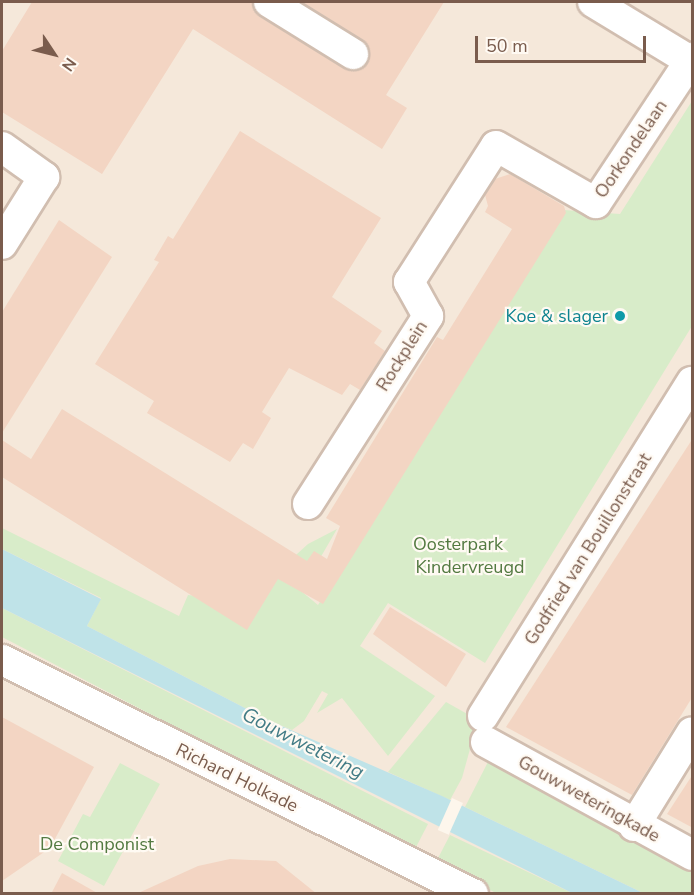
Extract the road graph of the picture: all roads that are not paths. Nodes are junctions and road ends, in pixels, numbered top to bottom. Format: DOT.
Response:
graph roads {
  1 [pos="269,2"];
  2 [pos="593,2"];
  3 [pos="353,54"];
  4 [pos="692,61"];
  5 [pos="496,146"];
  6 [pos="2,147"];
  7 [pos="2,244"];
  8 [pos="693,382"];
  9 [pos="308,504"];
  10 [pos="2,660"];
  11 [pos="485,729"];
  12 [pos="693,732"];
  13 [pos="634,826"];
  14 [pos="693,855"];
  15 [pos="473,894"];
  1 -- 3 [label="street"];
  2 -- 4 [label="street"];
  4 -- 5 [label="street, Oorkondelaan"];
  5 -- 9 [label="street, Rockplein"];
  6 -- 7 [label="street"];
  8 -- 11 [label="street, Godfried van Bouillonstraat"];
  10 -- 15 [label="street, Richard Holkade"];
  11 -- 13 [label="street, Gouwweteringkade"];
  12 -- 13 [label="street"];
  13 -- 14 [label="street, Gouwweteringkade"];
}
